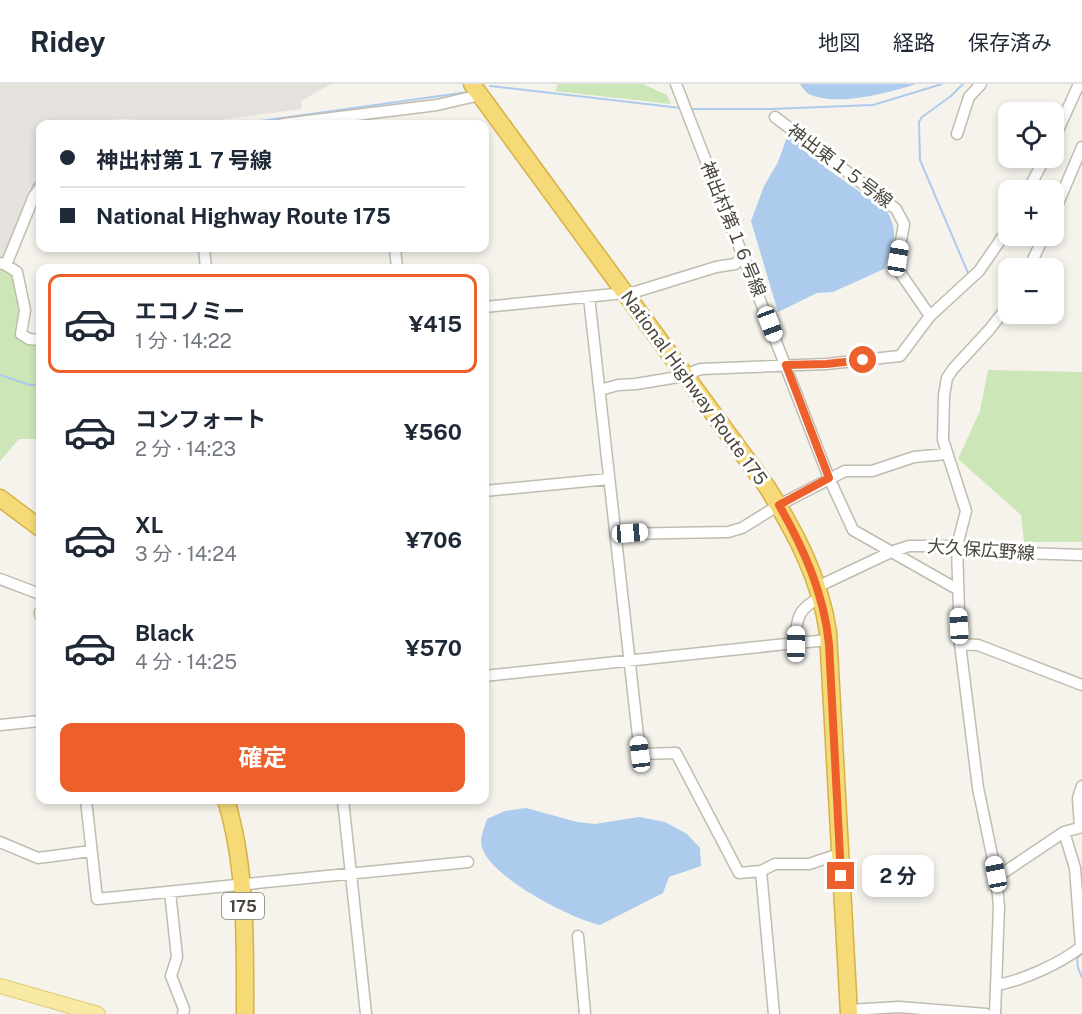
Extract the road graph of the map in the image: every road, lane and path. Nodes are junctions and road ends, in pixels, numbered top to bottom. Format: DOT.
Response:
graph roads {
  1 [pos="676,84"];
  2 [pos="981,84"];
  3 [pos="1079,84"];
  4 [pos="476,90"];
  5 [pos="381,112"];
  6 [pos="775,117"];
  7 [pos="1064,117"];
  8 [pos="316,120"];
  9 [pos="382,120"];
  10 [pos="957,134"];
  11 [pos="1082,147"];
  12 [pos="1064,189"];
  13 [pos="36,193"];
  14 [pos="998,243"];
  15 [pos="744,256"];
  16 [pos="3,264"];
  17 [pos="624,292"];
  18 [pos="589,297"];
  19 [pos="489,307"];
  20 [pos="930,316"];
  21 [pos="998,319"];
  22 [pos="36,340"];
  23 [pos="786,365"];
  24 [pos="686,375"];
  25 [pos="600,390"];
  26 [pos="946,454"];
  27 [pos="829,478"];
  28 [pos="609,479"];
  29 [pos="489,491"];
  30 [pos="0,498"];
  31 [pos="779,505"];
  32 [pos="36,525"];
  33 [pos="616,534"];
  34 [pos="957,546"];
  35 [pos="891,552"];
  36 [pos="1082,555"];
  37 [pos="0,579"];
  38 [pos="957,590"];
  39 [pos="36,592"];
  40 [pos="819,592"];
  41 [pos="829,640"];
  42 [pos="796,644"];
  43 [pos="960,644"];
  44 [pos="629,661"];
  45 [pos="489,675"];
  46 [pos="1082,685"];
  47 [pos="36,722"];
  48 [pos="0,725"];
  49 [pos="1082,786"];
  50 [pos="86,804"];
  51 [pos="227,804"];
  52 [pos="343,804"];
  53 [pos="1081,827"];
  54 [pos="1064,832"];
  55 [pos="0,841"];
  56 [pos="91,851"];
  57 [pos="839,854"];
  58 [pos="468,862"];
  59 [pos="761,871"];
  60 [pos="351,873"];
  61 [pos="996,874"];
  62 [pos="242,885"];
  63 [pos="170,892"];
  64 [pos="578,936"];
  65 [pos="996,985"];
  66 [pos="0,986"];
  67 [pos="849,1012"];
  68 [pos="98,1014"];
  69 [pos="183,1014"];
  70 [pos="245,1014"];
  71 [pos="366,1014"];
  72 [pos="585,1014"];
  73 [pos="774,1014"];
  74 [pos="986,1014"];
  75 [pos="995,1014"];
  1 -- 15 [label="street, 神出村第１６号線"];
  2 -- 10 [label="street"];
  3 -- 7 [label="street"];
  4 -- 5 [label="street"];
  4 -- 17 [label="highway, National Highway Route 175"];
  5 -- 8 [label="street"];
  5 -- 9 [label="street"];
  6 -- 20 [label="street, 神出東１５号線"];
  11 -- 12 [label="street"];
  13 -- 16 [label="street"];
  14 -- 20 [label="street"];
  15 -- 17 [label="street"];
  15 -- 23 [label="street, 神出村第１６号線"];
  16 -- 22 [label="street"];
  17 -- 18 [label="street"];
  17 -- 24 [label="highway, National Highway Route 175"];
  18 -- 19 [label="street"];
  18 -- 25 [label="street"];
  20 -- 23 [label="street"];
  21 -- 26 [label="street"];
  23 -- 24 [label="street"];
  23 -- 27 [label="street, 神出村第１６号線"];
  24 -- 25 [label="street"];
  24 -- 31 [label="highway, National Highway Route 175"];
  25 -- 28 [label="street"];
  26 -- 27 [label="street"];
  26 -- 34 [label="street"];
  27 -- 31 [label="street"];
  27 -- 35 [label="street, 神出村第１６号線"];
  28 -- 29 [label="street"];
  28 -- 33 [label="street"];
  30 -- 32 [label="highway"];
  31 -- 33 [label="street"];
  31 -- 40 [label="highway, National Highway Route 175"];
  33 -- 44 [label="street"];
  34 -- 35 [label="street, 大久保広野線"];
  34 -- 36 [label="street, 大久保広野線"];
  34 -- 38 [label="street"];
  35 -- 38 [label="street, 神出村第１６号線"];
  35 -- 40 [label="street, 大久保広野線"];
  37 -- 39 [label="street"];
  38 -- 43 [label="street"];
  40 -- 41 [label="highway, National Highway Route 175"];
  40 -- 42 [label="street, 大久保広野線"];
  41 -- 42 [label="street"];
  41 -- 57 [label="highway, National Highway Route 175"];
  42 -- 44 [label="street"];
  43 -- 46 [label="street"];
  43 -- 61 [label="street"];
  44 -- 45 [label="street"];
  44 -- 59 [label="street"];
  47 -- 48 [label="street"];
  49 -- 53 [label="street"];
  50 -- 56 [label="street"];
  51 -- 62 [label="highway, 175"];
  52 -- 60 [label="street"];
  53 -- 54 [label="street"];
  54 -- 61 [label="street"];
  54 -- 65 [label="street"];
  55 -- 56 [label="street"];
  56 -- 63 [label="street"];
  57 -- 59 [label="street"];
  57 -- 67 [label="highway, National Highway Route 175"];
  58 -- 60 [label="street"];
  59 -- 73 [label="street"];
  60 -- 62 [label="street"];
  60 -- 71 [label="street"];
  61 -- 65 [label="street"];
  62 -- 63 [label="street"];
  62 -- 70 [label="highway, 175"];
  63 -- 69 [label="street"];
  64 -- 72 [label="street"];
  65 -- 75 [label="street"];
  66 -- 68 [label="main road"];
  67 -- 74 [label="street"];
}
